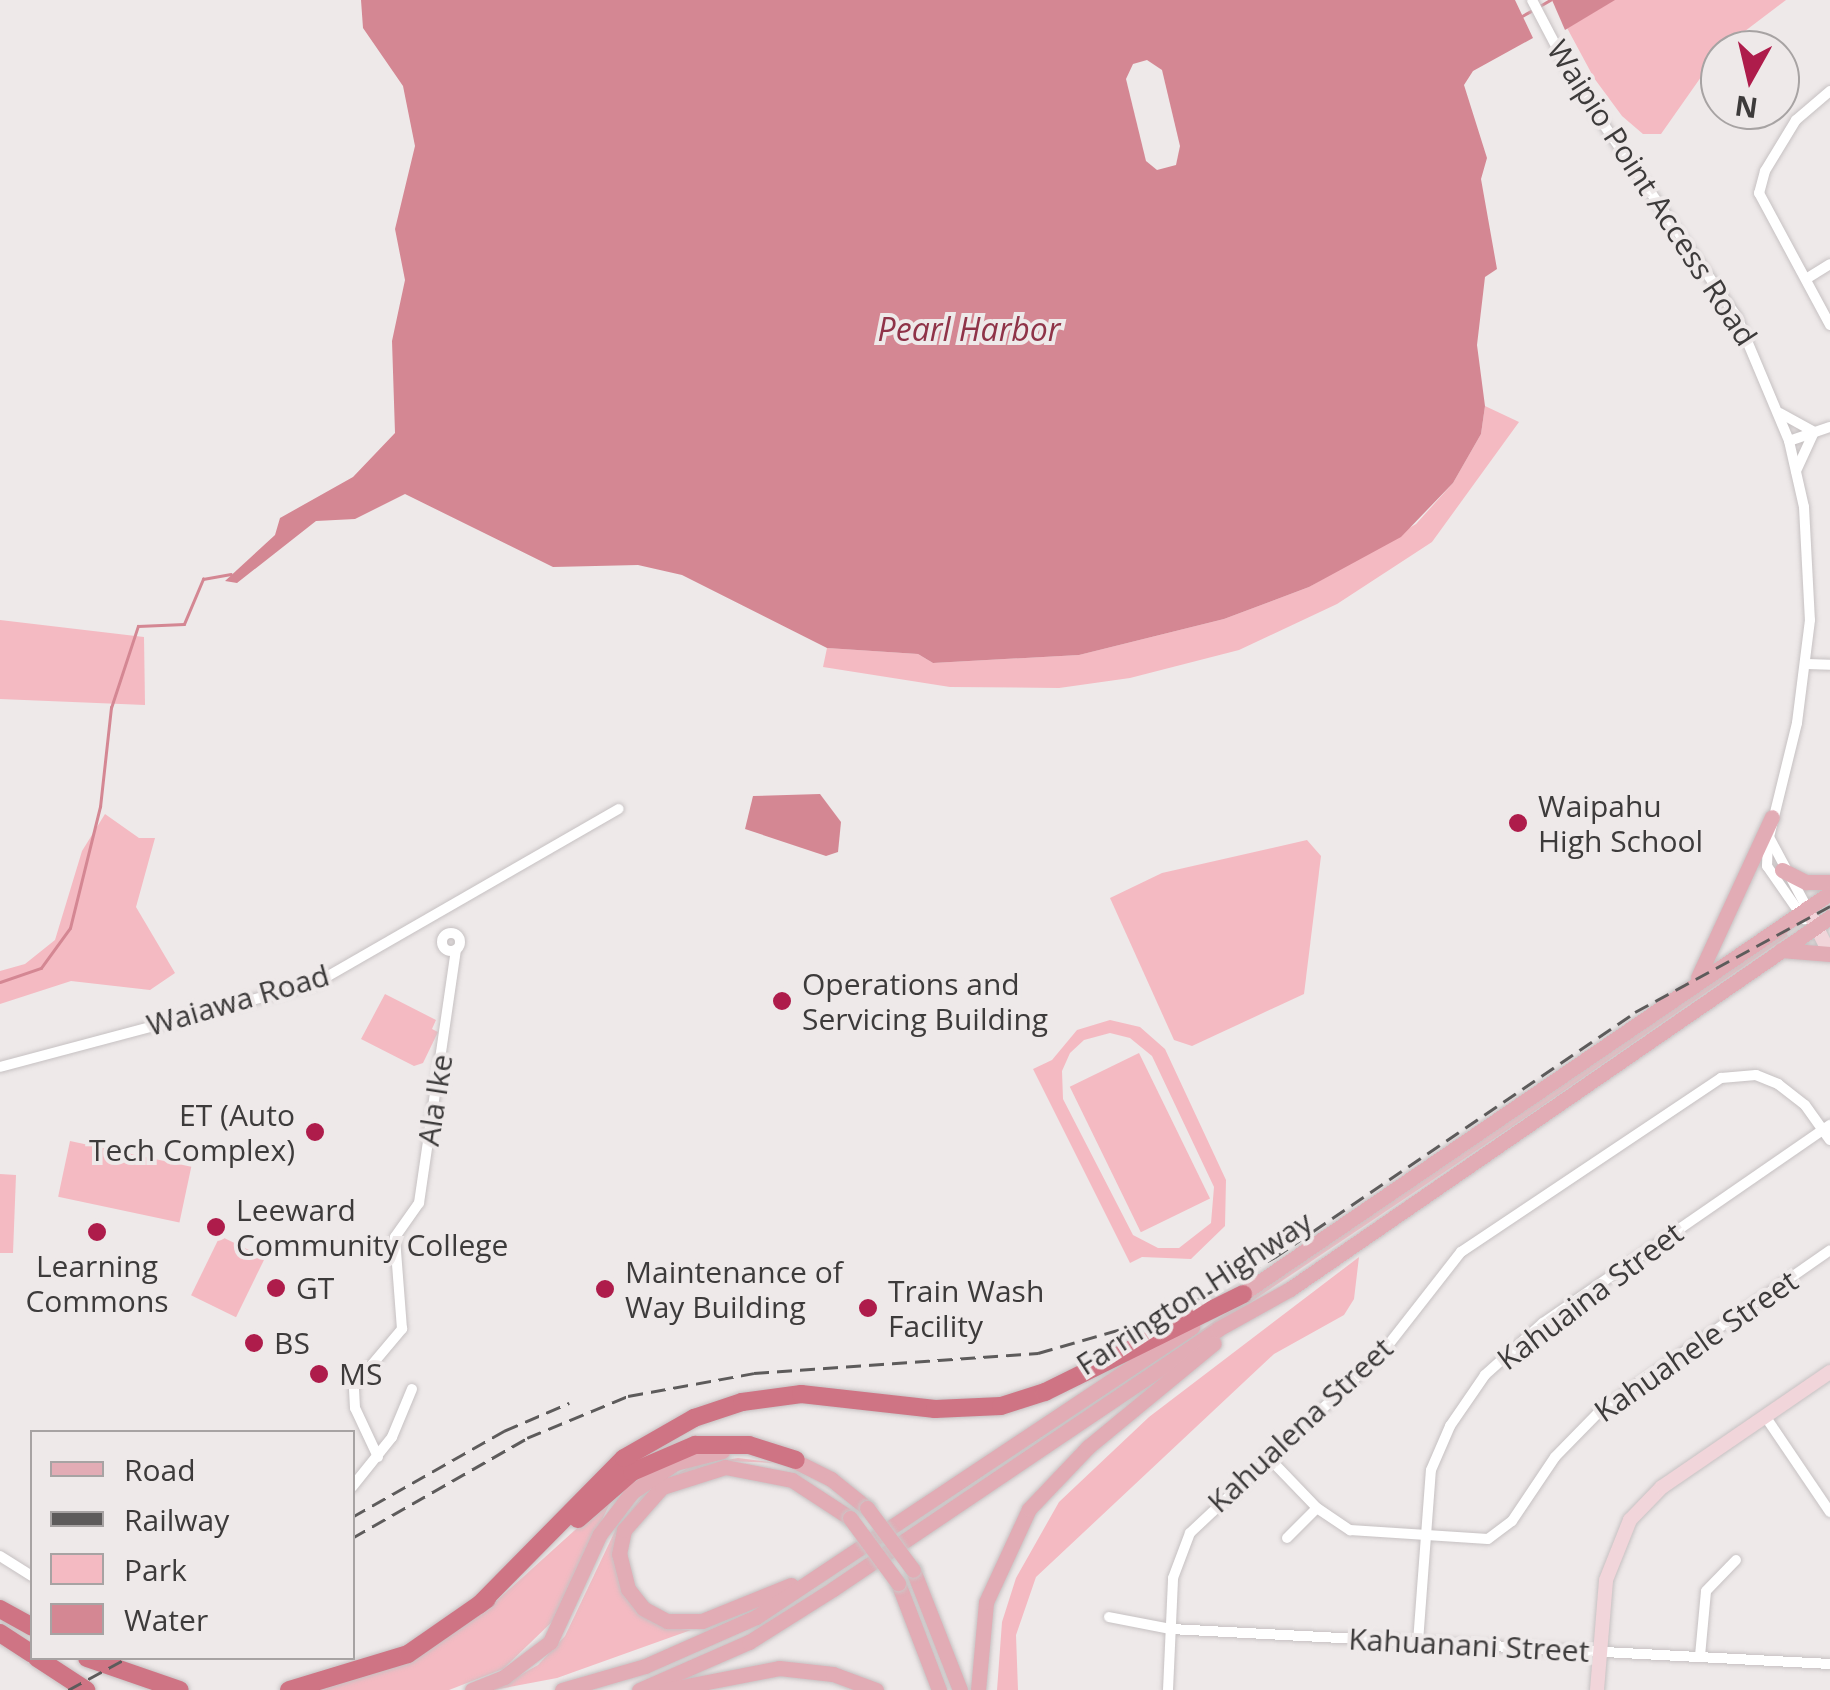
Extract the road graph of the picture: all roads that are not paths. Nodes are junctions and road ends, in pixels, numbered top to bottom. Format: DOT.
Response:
graph roads {
  1 [pos="1532,0"];
  2 [pos="1830,91"];
  3 [pos="1830,264"];
  4 [pos="1806,279"];
  5 [pos="1830,325"];
  6 [pos="1780,412"];
  7 [pos="1830,427"];
  8 [pos="1814,432"];
  9 [pos="1789,441"];
  10 [pos="1796,471"];
  11 [pos="1807,664"];
  12 [pos="1830,665"];
  13 [pos="618,809"];
  14 [pos="1772,817"];
  15 [pos="1769,837"];
  16 [pos="1782,870"];
  17 [pos="1830,882"];
  18 [pos="1830,893"];
  19 [pos="1803,910"];
  20 [pos="1830,917"];
  21 [pos="1813,928"];
  22 [pos="456,950"];
  23 [pos="1780,950"];
  24 [pos="1830,954"];
  25 [pos="1693,985"];
  26 [pos="0,1067"];
  27 [pos="1828,1132"];
  28 [pos="1830,1250"];
  29 [pos="1290,1289"];
  30 [pos="1243,1294"];
  31 [pos="1830,1372"];
  32 [pos="412,1389"];
  33 [pos="1765,1416"];
  34 [pos="1268,1456"];
  35 [pos="378,1457"];
  36 [pos="796,1460"];
  37 [pos="355,1484"];
  38 [pos="1829,1507"];
  39 [pos="1317,1508"];
  40 [pos="1424,1536"];
  41 [pos="1286,1538"];
  42 [pos="866,1547"];
  43 [pos="0,1556"];
  44 [pos="1736,1560"];
  45 [pos="30,1575"];
  46 [pos="479,1605"];
  47 [pos="0,1609"];
  48 [pos="1110,1617"];
  49 [pos="30,1626"];
  50 [pos="1170,1629"];
  51 [pos="0,1633"];
  52 [pos="1418,1642"];
  53 [pos="30,1653"];
  54 [pos="1600,1653"];
  55 [pos="1700,1656"];
  56 [pos="41,1660"];
  57 [pos="93,1660"];
  58 [pos="1830,1664"];
  59 [pos="86,1690"];
  60 [pos="180,1690"];
  61 [pos="289,1690"];
  62 [pos="472,1690"];
  63 [pos="562,1690"];
  64 [pos="639,1690"];
  65 [pos="666,1690"];
  66 [pos="876,1690"];
  67 [pos="939,1690"];
  68 [pos="960,1690"];
  69 [pos="978,1690"];
  70 [pos="1168,1690"];
  71 [pos="1598,1690"];
  1 -- 6 [label="street, Waipio Point Access Road"];
  2 -- 4 [label="street"];
  3 -- 4 [label="street"];
  4 -- 5 [label="street"];
  6 -- 8 [label="street"];
  6 -- 9 [label="street, Waipio Point Access Road"];
  7 -- 8 [label="street"];
  8 -- 9 [label="street"];
  8 -- 10 [label="street"];
  9 -- 10 [label="street, Waipio Point Access Road"];
  10 -- 11 [label="street, Waipio Point Access Road"];
  11 -- 12 [label="street"];
  11 -- 14 [label="street, Waipio Point Access Road"];
  13 -- 26 [label="street, Waiawa Road"];
  14 -- 15 [label="street, Waipio Point Access Road"];
  14 -- 25 [label="main road"];
  15 -- 16 [label="street"];
  15 -- 19 [label="street"];
  16 -- 17 [label="main road"];
  16 -- 19 [label="street"];
  18 -- 19 [label="main road, Farrington Highway"];
  19 -- 21 [label="street"];
  19 -- 25 [label="main road, Farrington Highway"];
  20 -- 21 [label="main road, Farrington Highway"];
  21 -- 23 [label="main road, Farrington Highway"];
  21 -- 24 [label="street"];
  22 -- 35 [label="street, Ala Ike"];
  23 -- 24 [label="main road"];
  23 -- 29 [label="main road, Farrington Highway"];
  25 -- 30 [label="main road, Farrington Highway"];
  27 -- 34 [label="street, Kahualena Street"];
  27 -- 40 [label="street, Kahuaina Street"];
  28 -- 40 [label="street, Kahuahele Street"];
  29 -- 64 [label="main road, Farrington Highway"];
  29 -- 69 [label="main road"];
  30 -- 42 [label="main road, Farrington Highway"];
  30 -- 46 [label="highway"];
  31 -- 33 [label="street"];
  32 -- 35 [label="street"];
  33 -- 38 [label="street"];
  33 -- 54 [label="street"];
  34 -- 39 [label="street, Kahuahele Street"];
  34 -- 50 [label="street, Kahualena Street"];
  35 -- 37 [label="street"];
  36 -- 46 [label="highway"];
  36 -- 62 [label="main road"];
  36 -- 68 [label="main road, bridge"];
  39 -- 40 [label="street, Kahuahele Street"];
  39 -- 41 [label="street"];
  40 -- 52 [label="street, Kahuaina Street"];
  42 -- 63 [label="main road, Farrington Highway"];
  42 -- 67 [label="main road, bridge"];
  43 -- 45 [label="street"];
  44 -- 55 [label="street"];
  46 -- 61 [label="highway"];
  47 -- 49 [label="highway"];
  48 -- 50 [label="street, Kahuanani Street"];
  50 -- 52 [label="street, Kahuanani Street"];
  50 -- 70 [label="street, Kahualena Street"];
  51 -- 53 [label="highway"];
  52 -- 54 [label="street, Kahuanani Street"];
  54 -- 55 [label="street, Kahuanani Street"];
  54 -- 71 [label="street"];
  55 -- 58 [label="street, Kahuanani Street"];
  56 -- 59 [label="highway"];
  57 -- 60 [label="highway"];
  65 -- 66 [label="main road"];
}
